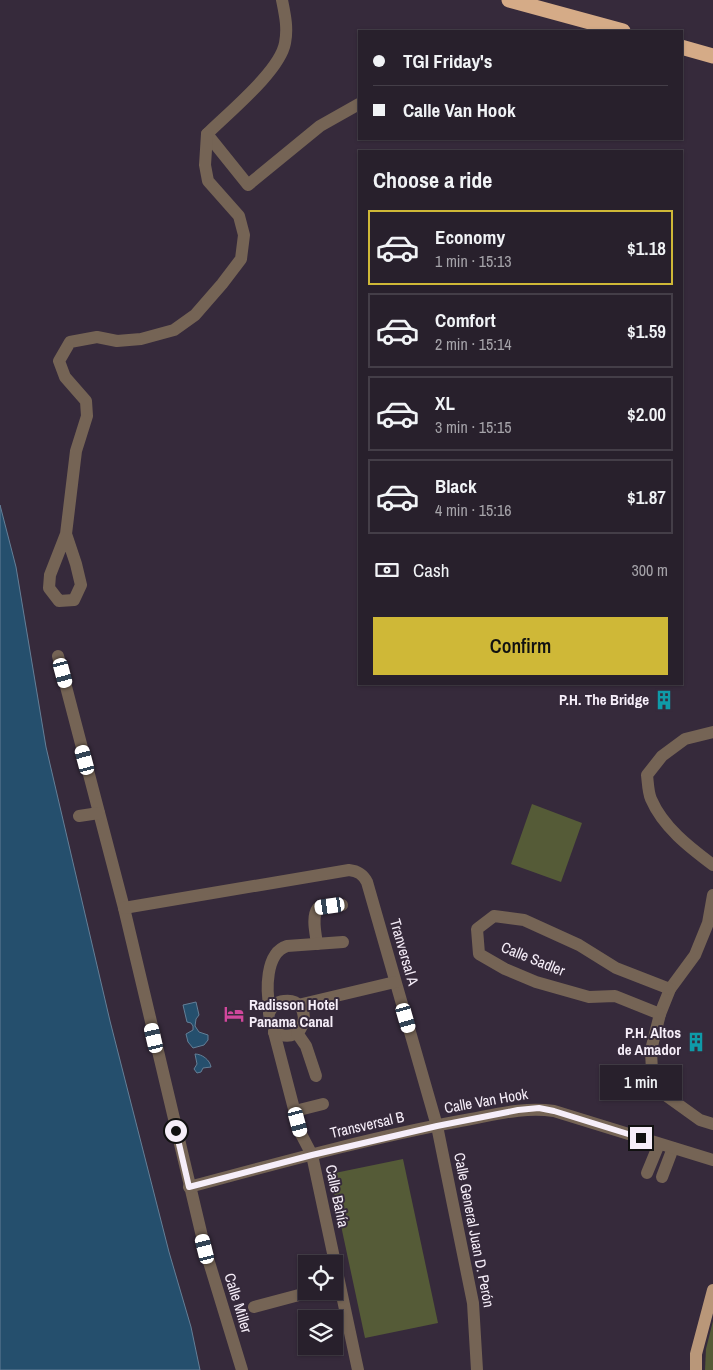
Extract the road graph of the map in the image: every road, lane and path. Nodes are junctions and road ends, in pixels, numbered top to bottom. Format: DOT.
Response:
graph roads {
  1 [pos="282,0"];
  2 [pos="509,0"];
  3 [pos="619,30"];
  4 [pos="683,48"];
  5 [pos="712,56"];
  6 [pos="358,105"];
  7 [pos="207,134"];
  8 [pos="66,534"];
  9 [pos="58,656"];
  10 [pos="713,732"];
  11 [pos="99,813"];
  12 [pos="79,816"];
  13 [pos="713,864"];
  14 [pos="713,895"];
  15 [pos="342,904"];
  16 [pos="124,908"];
  17 [pos="343,942"];
  18 [pos="317,944"];
  19 [pos="395,982"];
  20 [pos="670,989"];
  21 [pos="298,1005"];
  22 [pos="660,1014"];
  23 [pos="297,1033"];
  24 [pos="316,1076"];
  25 [pos="323,1104"];
  26 [pos="295,1111"];
  27 [pos="713,1124"];
  28 [pos="437,1126"];
  29 [pos="659,1144"];
  30 [pos="673,1148"];
  31 [pos="312,1155"];
  32 [pos="713,1160"];
  33 [pos="647,1173"];
  34 [pos="662,1177"];
  35 [pos="189,1187"];
  36 [pos="331,1255"];
  37 [pos="713,1290"];
  38 [pos="298,1295"];
  39 [pos="341,1300"];
  40 [pos="254,1307"];
  41 [pos="242,1370"];
  42 [pos="358,1370"];
  43 [pos="477,1370"];
  44 [pos="696,1370"];
  1 -- 7 [label="street"];
  2 -- 3 [label="highway"];
  4 -- 5 [label="highway"];
  6 -- 7 [label="street"];
  7 -- 8 [label="street"];
  8 -- 8 [label="street"];
  9 -- 11 [label="street, Calle Miller"];
  10 -- 13 [label="street"];
  11 -- 12 [label="street"];
  11 -- 16 [label="street, Calle Miller"];
  14 -- 20 [label="street"];
  15 -- 18 [label="street"];
  16 -- 19 [label="street, Tranversal A"];
  16 -- 35 [label="street, Calle Miller"];
  17 -- 18 [label="street"];
  18 -- 21 [label="street"];
  19 -- 21 [label="street"];
  19 -- 28 [label="street, Tranversal A"];
  20 -- 22 [label="street"];
  20 -- 22 [label="street, Calle Sadler"];
  21 -- 23 [label="street"];
  22 -- 27 [label="street"];
  23 -- 24 [label="street"];
  23 -- 26 [label="street, Calle Bahía"];
  25 -- 26 [label="street"];
  26 -- 31 [label="street, Calle Bahía"];
  28 -- 29 [label="street, Calle Van Hook"];
  28 -- 31 [label="street, Transversal B"];
  28 -- 43 [label="street, Calle General Juan D. Perón"];
  29 -- 30 [label="street, Calle Van Hook"];
  29 -- 33 [label="street"];
  30 -- 32 [label="street, Calle Van Hook"];
  30 -- 34 [label="street"];
  31 -- 35 [label="street, Transversal B"];
  31 -- 36 [label="street, Calle Bahía"];
  35 -- 41 [label="street, Calle Miller"];
  37 -- 44 [label="main road"];
  38 -- 40 [label="street"];
  39 -- 42 [label="street, Calle Bahía"];
}
